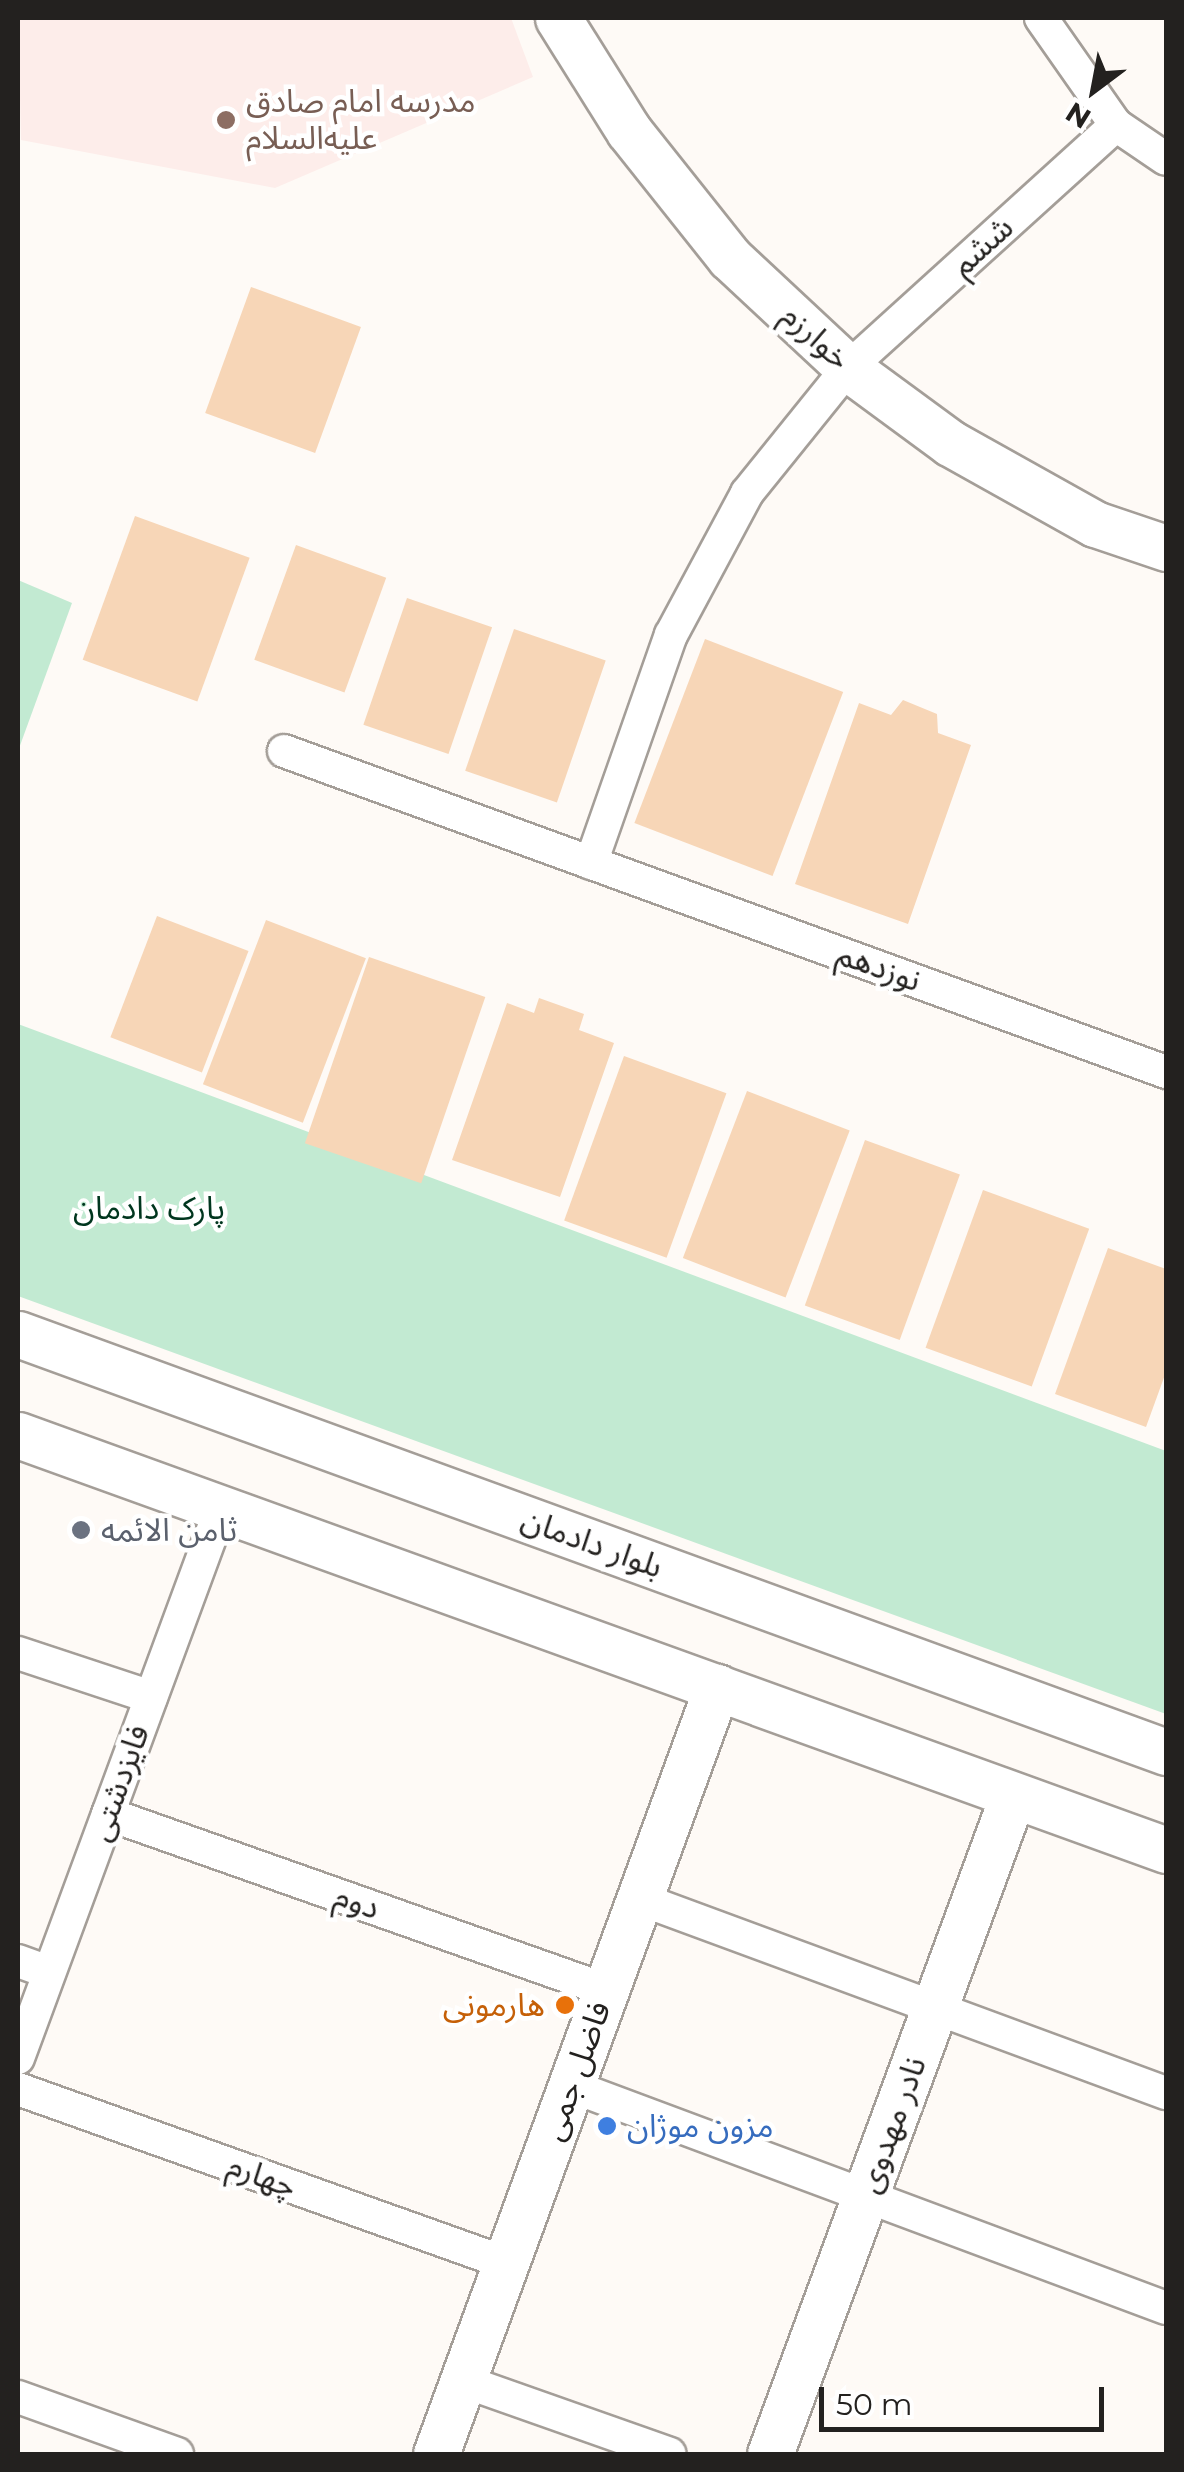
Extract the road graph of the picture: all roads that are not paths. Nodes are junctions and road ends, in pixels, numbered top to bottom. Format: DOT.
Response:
graph roads {
  1 [pos="1040,18"];
  2 [pos="568,21"];
  3 [pos="1116,125"];
  4 [pos="1166,159"];
  5 [pos="848,368"];
  6 [pos="1166,548"];
  7 [pos="284,751"];
  8 [pos="591,863"];
  9 [pos="1166,1072"];
  10 [pos="18,1334"];
  11 [pos="18,1435"];
  12 [pos="221,1508"];
  13 [pos="18,1653"];
  14 [pos="717,1688"];
  15 [pos="151,1696"];
  16 [pos="1166,1752"];
  17 [pos="1013,1795"];
  18 [pos="108,1814"];
  19 [pos="1166,1850"];
  20 [pos="640,1899"];
  21 [pos="18,1961"];
  22 [pos="49,1972"];
  23 [pos="606,1990"];
  24 [pos="935,2008"];
  25 [pos="18,2058"];
  26 [pos="571,2086"];
  27 [pos="18,2089"];
  28 [pos="1166,2093"];
  29 [pos="866,2196"];
  30 [pos="506,2263"];
  31 [pos="1166,2308"];
  32 [pos="463,2381"];
  33 [pos="18,2397"];
  34 [pos="178,2454"];
  35 [pos="436,2454"];
  36 [pos="670,2454"];
  37 [pos="770,2454"];
  1 -- 3 [label="street"];
  2 -- 5 [label="main road, خوارزم"];
  3 -- 4 [label="street"];
  3 -- 5 [label="street, ششم"];
  5 -- 6 [label="main road, خوارزم"];
  5 -- 8 [label="street"];
  7 -- 8 [label="street, نوزدهم"];
  8 -- 9 [label="street, نوزدهم"];
  10 -- 16 [label="main road, بلوار دادمان"];
  11 -- 12 [label="main road"];
  12 -- 14 [label="main road"];
  12 -- 15 [label="street, فایزدشتی"];
  13 -- 15 [label="street"];
  14 -- 17 [label="main road"];
  14 -- 20 [label="main road, فاضل جمی"];
  15 -- 18 [label="street, فایزدشتی"];
  17 -- 19 [label="main road"];
  17 -- 24 [label="main road, نادر مهدوی"];
  18 -- 22 [label="street, فایزدشتی"];
  18 -- 23 [label="street, دوم"];
  20 -- 23 [label="main road, فاضل جمی"];
  20 -- 24 [label="street"];
  21 -- 22 [label="street"];
  22 -- 25 [label="street, فایزدشتی"];
  23 -- 26 [label="main road, فاضل جمی"];
  24 -- 28 [label="street"];
  24 -- 29 [label="main road, نادر مهدوی"];
  26 -- 29 [label="street"];
  26 -- 30 [label="main road, فاضل جمی"];
  27 -- 30 [label="street, چهارم"];
  29 -- 31 [label="street"];
  29 -- 37 [label="main road, نادر مهدوی"];
  30 -- 32 [label="main road, فاضل جمی"];
  32 -- 35 [label="main road, فاضل جمی"];
  32 -- 36 [label="street"];
  33 -- 34 [label="street"];
}
